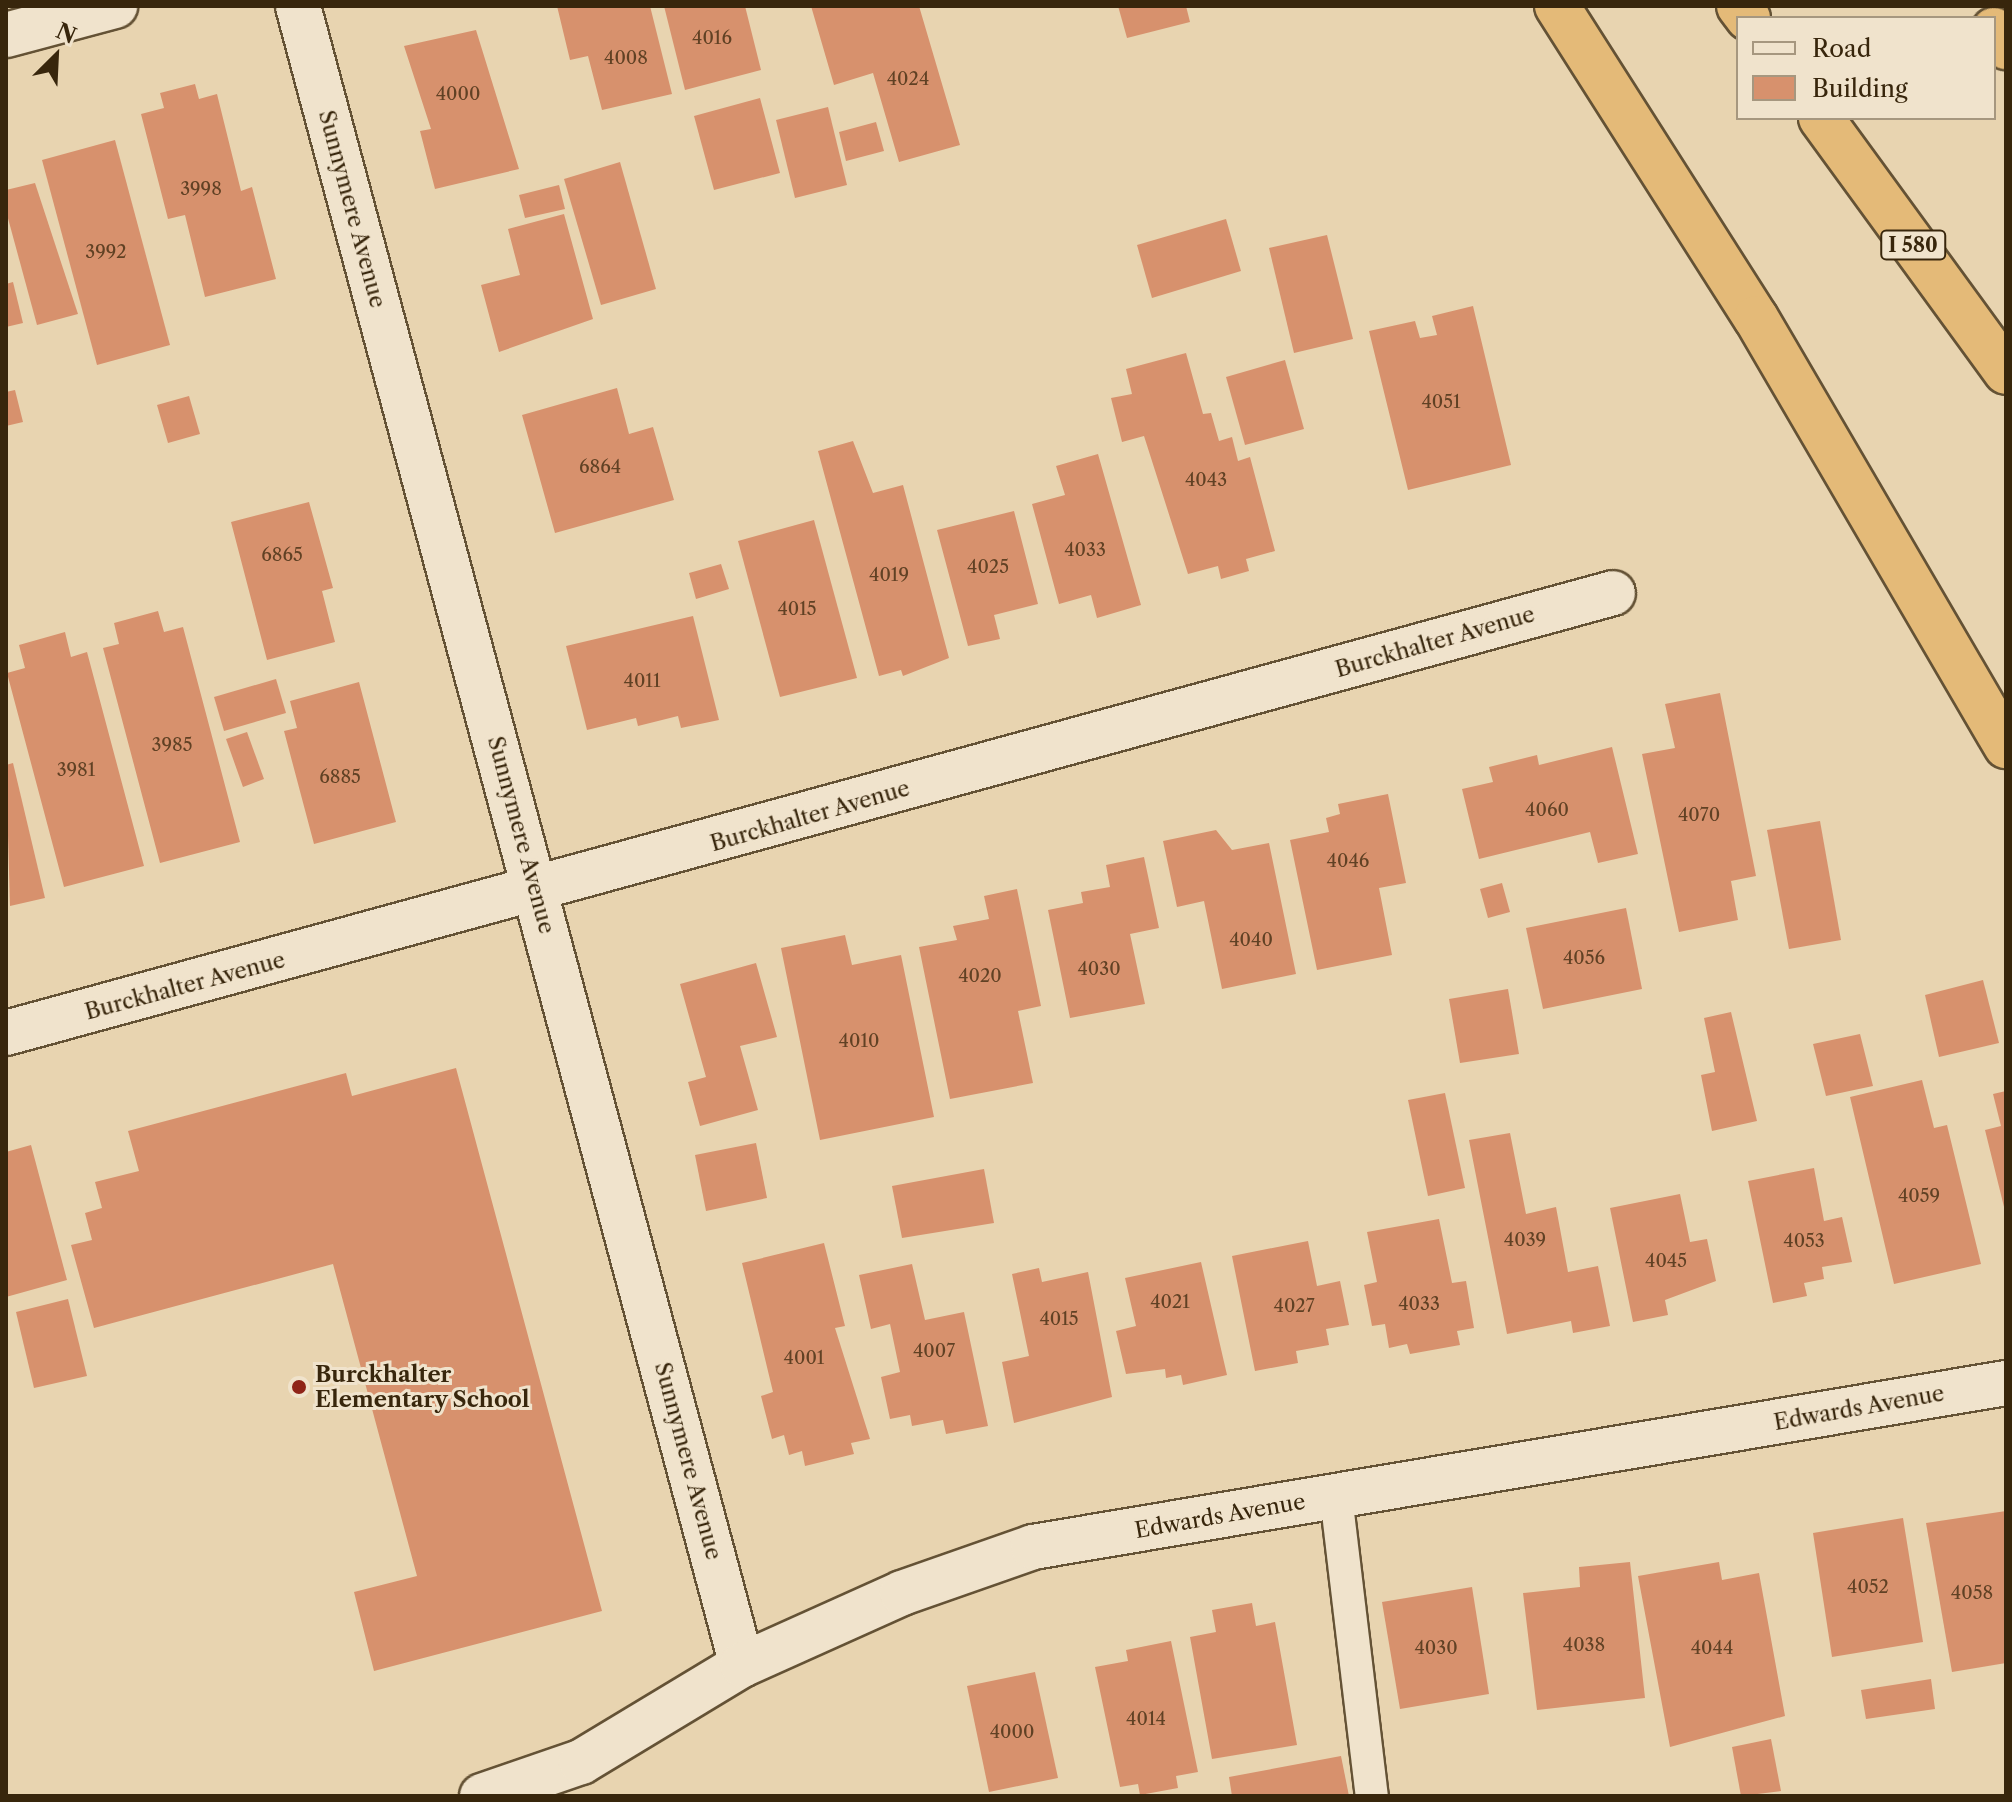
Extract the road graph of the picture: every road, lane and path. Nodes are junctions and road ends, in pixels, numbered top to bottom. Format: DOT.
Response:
graph roads {
  1 [pos="115,6"];
  2 [pos="298,6"];
  3 [pos="1557,6"];
  4 [pos="6,35"];
  5 [pos="1822,120"];
  6 [pos="2006,372"];
  7 [pos="1613,593"];
  8 [pos="2006,746"];
  9 [pos="536,892"];
  10 [pos="6,1033"];
  11 [pos="2006,1383"];
  12 [pos="1336,1496"];
  13 [pos="742,1665"];
  14 [pos="482,1796"];
  15 [pos="1372,1796"];
  1 -- 4 [label="street"];
  2 -- 9 [label="street, Sunnymere Avenue"];
  3 -- 8 [label="highway"];
  5 -- 6 [label="highway, I 580"];
  7 -- 9 [label="street, Burckhalter Avenue"];
  9 -- 10 [label="street, Burckhalter Avenue"];
  9 -- 13 [label="street, Sunnymere Avenue"];
  11 -- 12 [label="street, Edwards Avenue"];
  12 -- 13 [label="street, Edwards Avenue"];
  12 -- 15 [label="lane"];
  13 -- 14 [label="street, Edwards Avenue"];
}
